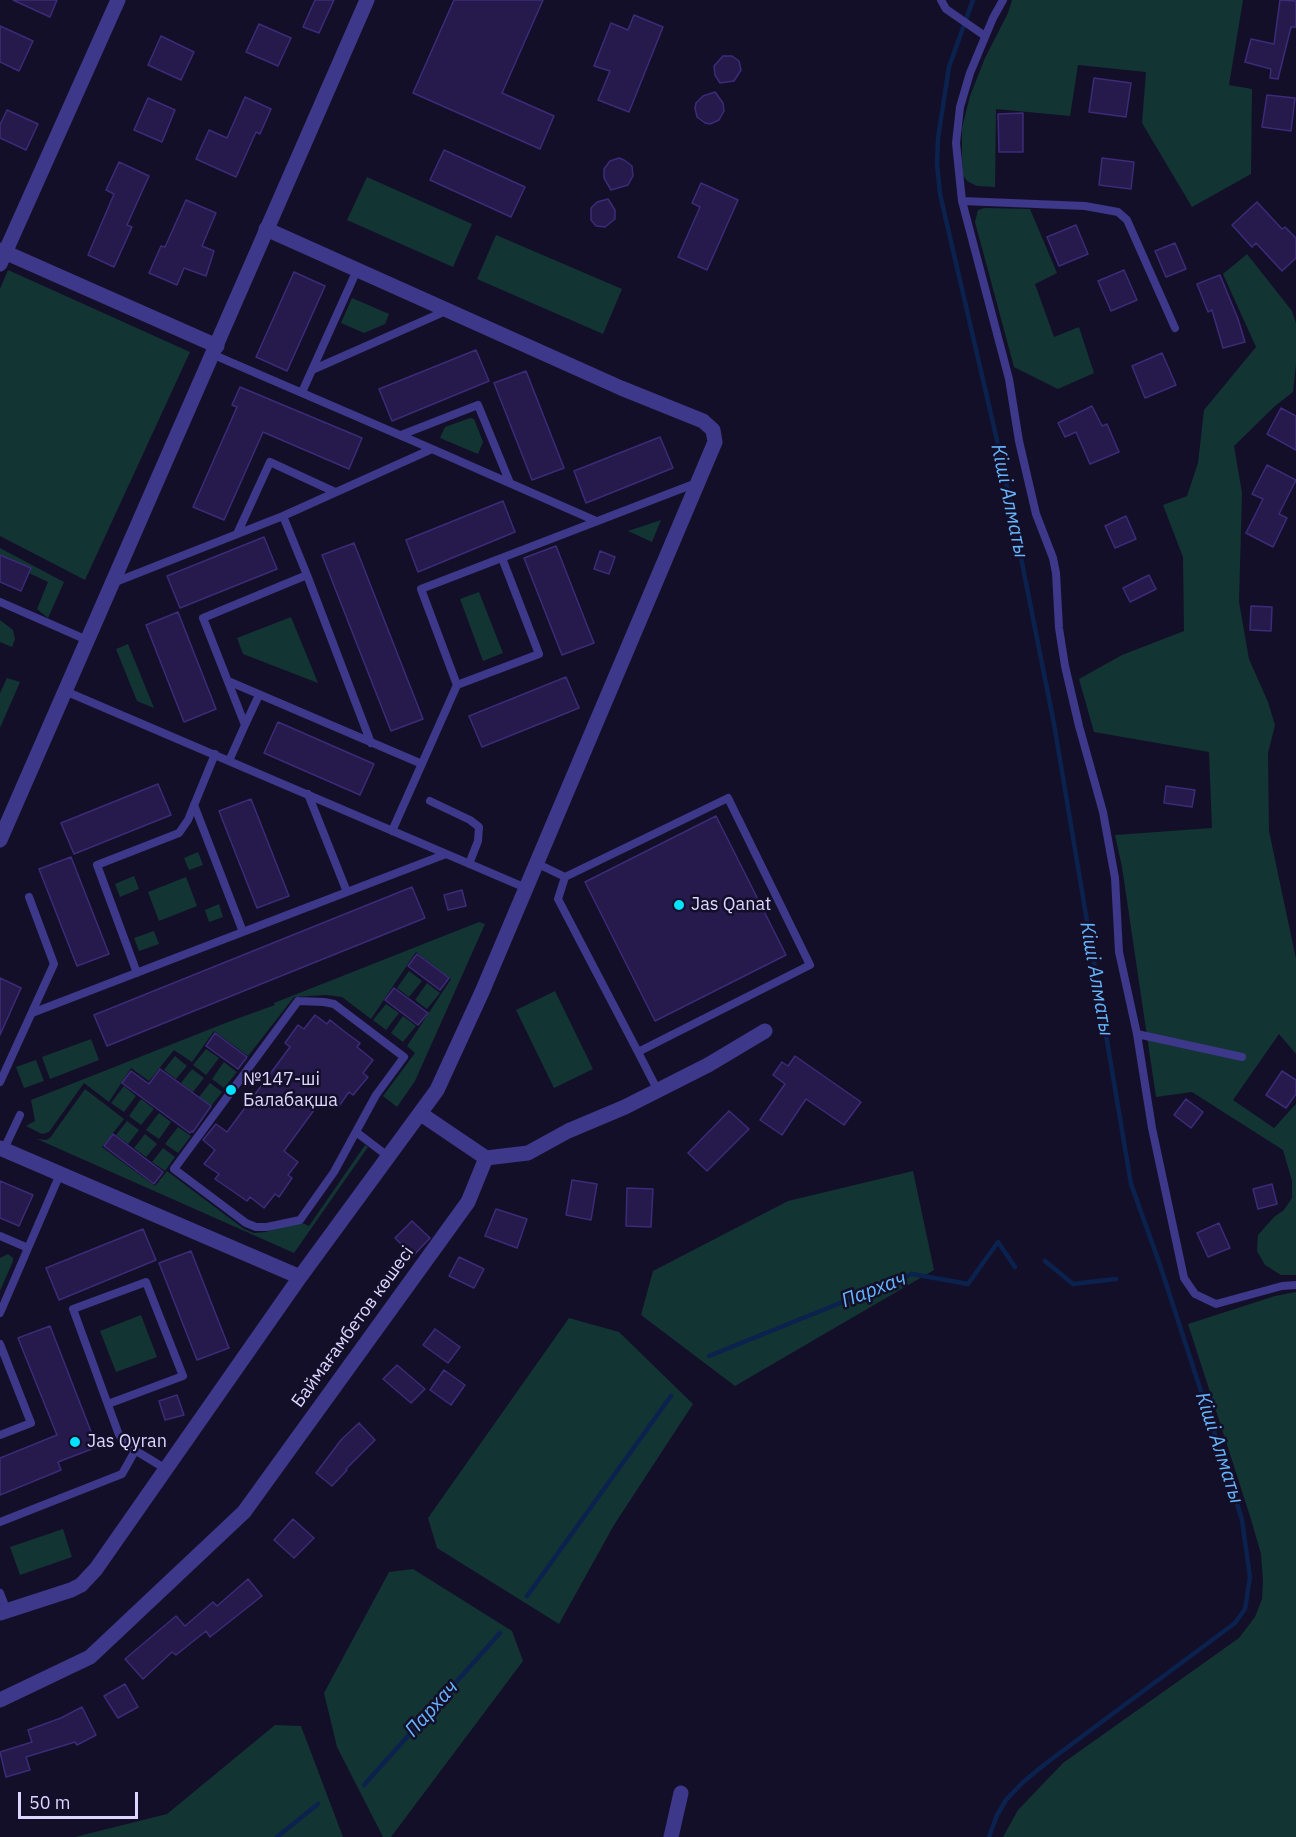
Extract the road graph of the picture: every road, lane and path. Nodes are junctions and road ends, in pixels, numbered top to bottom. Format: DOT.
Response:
graph roads {
  1 [pos="118,0"];
  2 [pos="367,0"];
  3 [pos="941,0"];
  4 [pos="1004,0"];
  5 [pos="985,36"];
  6 [pos="962,201"];
  7 [pos="266,230"];
  8 [pos="2,255"];
  9 [pos="357,270"];
  10 [pos="448,310"];
  11 [pos="1175,328"];
  12 [pos="215,350"];
  13 [pos="312,370"];
  14 [pos="302,392"];
  15 [pos="401,435"];
  16 [pos="432,449"];
  17 [pos="699,482"];
  18 [pos="510,483"];
  19 [pos="336,492"];
  20 [pos="283,516"];
  21 [pos="596,521"];
  22 [pos="237,534"];
  23 [pos="502,558"];
  24 [pos="307,575"];
  25 [pos="112,584"];
  26 [pos="0,602"];
  27 [pos="87,640"];
  28 [pos="228,681"];
  29 [pos="457,685"];
  30 [pos="65,691"];
  31 [pos="259,695"];
  32 [pos="245,725"];
  33 [pos="371,743"];
  34 [pos="215,754"];
  35 [pos="229,761"];
  36 [pos="422,764"];
  37 [pos="308,794"];
  38 [pos="430,801"];
  39 [pos="194,805"];
  40 [pos="392,831"];
  41 [pos="0,840"];
  42 [pos="446,854"];
  43 [pos="536,863"];
  44 [pos="469,864"];
  45 [pos="566,877"];
  46 [pos="526,888"];
  47 [pos="347,892"];
  48 [pos="29,897"];
  49 [pos="243,932"];
  50 [pos="137,973"];
  51 [pos="32,1013"];
  52 [pos="765,1031"];
  53 [pos="1137,1034"];
  54 [pos="638,1052"];
  55 [pos="1242,1057"];
  56 [pos="0,1082"];
  57 [pos="658,1091"];
  58 [pos="421,1114"];
  59 [pos="20,1115"];
  60 [pos="356,1132"];
  61 [pos="2,1148"];
  62 [pos="389,1157"];
  63 [pos="486,1158"];
  64 [pos="60,1174"];
  65 [pos="2,1239"];
  66 [pos="28,1248"];
  67 [pos="300,1277"];
  68 [pos="1296,1285"];
  69 [pos="0,1313"];
  70 [pos="0,1344"];
  71 [pos="108,1404"];
  72 [pos="0,1435"];
  73 [pos="135,1451"];
  74 [pos="166,1468"];
  75 [pos="0,1522"];
  76 [pos="0,1593"];
  77 [pos="3,1612"];
  78 [pos="0,1700"];
  79 [pos="681,1793"];
  80 [pos="671,1837"];
  1 -- 8 [label="street"];
  2 -- 7 [label="street"];
  3 -- 5 [label="lane"];
  4 -- 5 [label="lane"];
  5 -- 6 [label="lane"];
  6 -- 11 [label="lane"];
  6 -- 53 [label="lane"];
  7 -- 9 [label="street"];
  7 -- 12 [label="street"];
  8 -- 12 [label="street"];
  9 -- 10 [label="street"];
  9 -- 13 [label="lane"];
  10 -- 13 [label="lane"];
  10 -- 17 [label="street"];
  12 -- 14 [label="lane"];
  12 -- 25 [label="street"];
  13 -- 14 [label="lane"];
  14 -- 15 [label="lane"];
  15 -- 16 [label="lane"];
  15 -- 18 [label="lane"];
  16 -- 18 [label="lane"];
  16 -- 19 [label="lane"];
  17 -- 21 [label="lane"];
  17 -- 43 [label="street"];
  18 -- 21 [label="lane"];
  19 -- 20 [label="lane"];
  19 -- 22 [label="lane"];
  20 -- 22 [label="lane"];
  20 -- 24 [label="lane"];
  21 -- 23 [label="lane"];
  22 -- 25 [label="lane"];
  23 -- 29 [label="lane"];
  23 -- 29 [label="lane"];
  24 -- 28 [label="lane"];
  24 -- 33 [label="lane"];
  25 -- 27 [label="street"];
  26 -- 27 [label="lane"];
  27 -- 30 [label="street"];
  28 -- 31 [label="lane"];
  28 -- 32 [label="lane"];
  29 -- 36 [label="lane"];
  30 -- 34 [label="lane"];
  30 -- 41 [label="street"];
  31 -- 32 [label="lane"];
  31 -- 33 [label="lane"];
  32 -- 35 [label="lane"];
  33 -- 36 [label="lane"];
  34 -- 35 [label="lane"];
  34 -- 39 [label="lane"];
  35 -- 37 [label="lane"];
  36 -- 40 [label="lane"];
  37 -- 40 [label="lane"];
  37 -- 47 [label="lane"];
  38 -- 44 [label="lane"];
  39 -- 49 [label="lane"];
  39 -- 50 [label="lane"];
  40 -- 42 [label="lane"];
  42 -- 44 [label="lane"];
  42 -- 47 [label="lane"];
  43 -- 45 [label="lane"];
  43 -- 46 [label="street"];
  44 -- 46 [label="lane"];
  45 -- 54 [label="lane"];
  45 -- 54 [label="lane"];
  46 -- 58 [label="street"];
  47 -- 49 [label="lane"];
  48 -- 51 [label="lane"];
  49 -- 50 [label="lane"];
  50 -- 51 [label="lane"];
  51 -- 56 [label="lane"];
  52 -- 57 [label="street"];
  53 -- 55 [label="lane"];
  53 -- 68 [label="lane"];
  54 -- 57 [label="lane"];
  57 -- 63 [label="street"];
  58 -- 62 [label="street"];
  58 -- 63 [label="street"];
  59 -- 61 [label="lane"];
  60 -- 60 [label="lane"];
  60 -- 62 [label="lane"];
  61 -- 64 [label="street"];
  62 -- 67 [label="street"];
  63 -- 78 [label="street, Баймағамбетов көшесі"];
  64 -- 66 [label="lane"];
  64 -- 67 [label="street"];
  65 -- 66 [label="lane"];
  66 -- 69 [label="lane"];
  67 -- 74 [label="street"];
  70 -- 72 [label="lane"];
  71 -- 71 [label="lane"];
  71 -- 73 [label="lane"];
  73 -- 74 [label="lane"];
  73 -- 75 [label="lane"];
  74 -- 77 [label="street"];
  76 -- 77 [label="lane"];
  79 -- 80 [label="street"];
}
